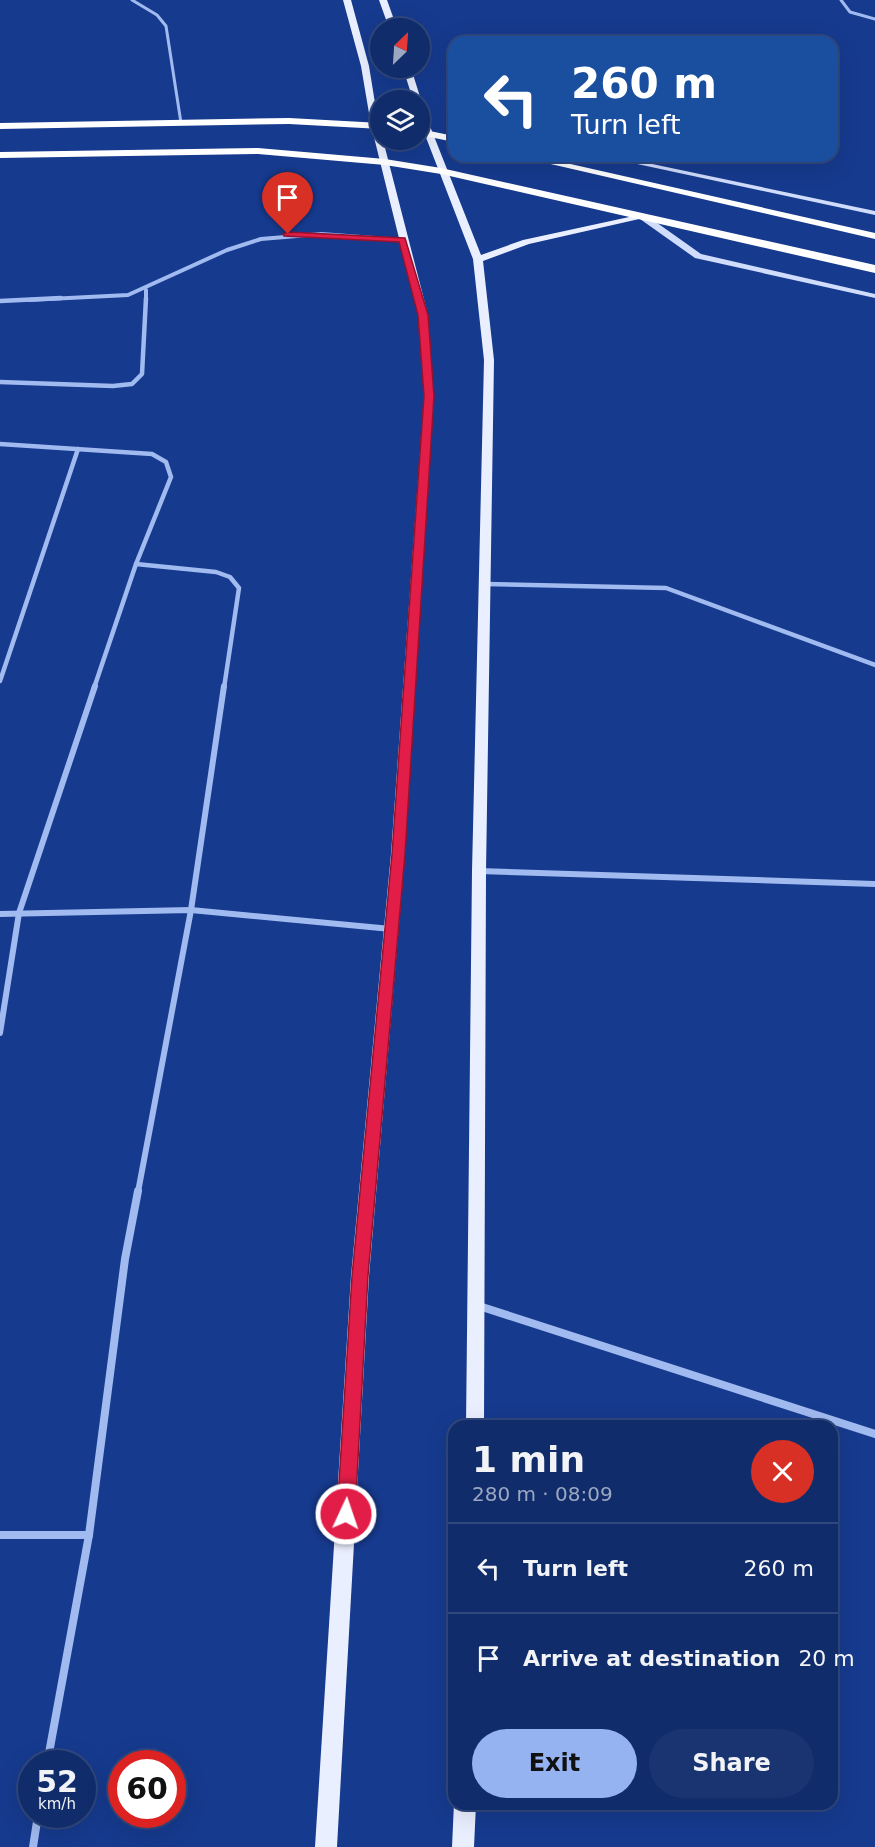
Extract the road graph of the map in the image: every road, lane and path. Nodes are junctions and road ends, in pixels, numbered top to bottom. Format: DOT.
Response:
graph roads {
  1 [pos="132,0"];
  2 [pos="347,0"];
  3 [pos="382,0"];
  4 [pos="841,0"];
  5 [pos="389,18"];
  6 [pos="875,19"];
  7 [pos="370,90"];
  8 [pos="182,124"];
  9 [pos="370,125"];
  10 [pos="0,126"];
  11 [pos="430,135"];
  12 [pos="448,139"];
  13 [pos="430,148"];
  14 [pos="383,150"];
  15 [pos="0,155"];
  16 [pos="385,162"];
  17 [pos="547,162"];
  18 [pos="633,162"];
  19 [pos="441,171"];
  20 [pos="875,213"];
  21 [pos="643,217"];
  22 [pos="875,236"];
  23 [pos="402,240"];
  24 [pos="478,259"];
  25 [pos="875,269"];
  26 [pos="146,290"];
  27 [pos="875,296"];
  28 [pos="0,301"];
  29 [pos="0,382"];
  30 [pos="0,444"];
  31 [pos="78,449"];
  32 [pos="136,564"];
  33 [pos="484,584"];
  34 [pos="875,664"];
  35 [pos="0,681"];
  36 [pos="479,871"];
  37 [pos="875,884"];
  38 [pos="191,910"];
  39 [pos="19,913"];
  40 [pos="0,914"];
  41 [pos="391,929"];
  42 [pos="0,1033"];
  43 [pos="478,1306"];
  44 [pos="476,1420"];
  45 [pos="832,1420"];
  46 [pos="838,1422"];
  47 [pos="875,1434"];
  48 [pos="0,1535"];
  49 [pos="88,1535"];
  50 [pos="50,1750"];
  51 [pos="465,1810"];
  52 [pos="36,1828"];
  53 [pos="33,1847"];
  54 [pos="327,1847"];
  55 [pos="463,1847"];
  1 -- 8 [label="lane"];
  2 -- 7 [label="main road"];
  3 -- 5 [label="main road"];
  4 -- 6 [label="lane"];
  8 -- 9 [label="highway"];
  8 -- 10 [label="highway"];
  11 -- 12 [label="highway"];
  13 -- 19 [label="main road"];
  14 -- 16 [label="main road"];
  15 -- 16 [label="highway"];
  16 -- 19 [label="highway"];
  16 -- 23 [label="main road"];
  17 -- 22 [label="highway"];
  18 -- 20 [label="street"];
  19 -- 21 [label="highway"];
  19 -- 24 [label="main road"];
  21 -- 24 [label="main road"];
  21 -- 25 [label="highway"];
  21 -- 27 [label="street"];
  23 -- 26 [label="street"];
  23 -- 41 [label="main road"];
  24 -- 33 [label="main road"];
  26 -- 28 [label="street"];
  26 -- 29 [label="street"];
  30 -- 31 [label="street"];
  31 -- 32 [label="street"];
  31 -- 35 [label="street"];
  32 -- 38 [label="street"];
  32 -- 39 [label="street"];
  33 -- 34 [label="street"];
  33 -- 36 [label="main road"];
  36 -- 37 [label="street"];
  36 -- 43 [label="main road"];
  38 -- 39 [label="street"];
  38 -- 41 [label="street"];
  38 -- 49 [label="street"];
  39 -- 40 [label="street"];
  39 -- 42 [label="street"];
  41 -- 54 [label="main road"];
  43 -- 44 [label="main road"];
  43 -- 45 [label="street"];
  46 -- 47 [label="street"];
  48 -- 49 [label="street"];
  49 -- 50 [label="street"];
  51 -- 55 [label="main road"];
  52 -- 53 [label="street"];
}
